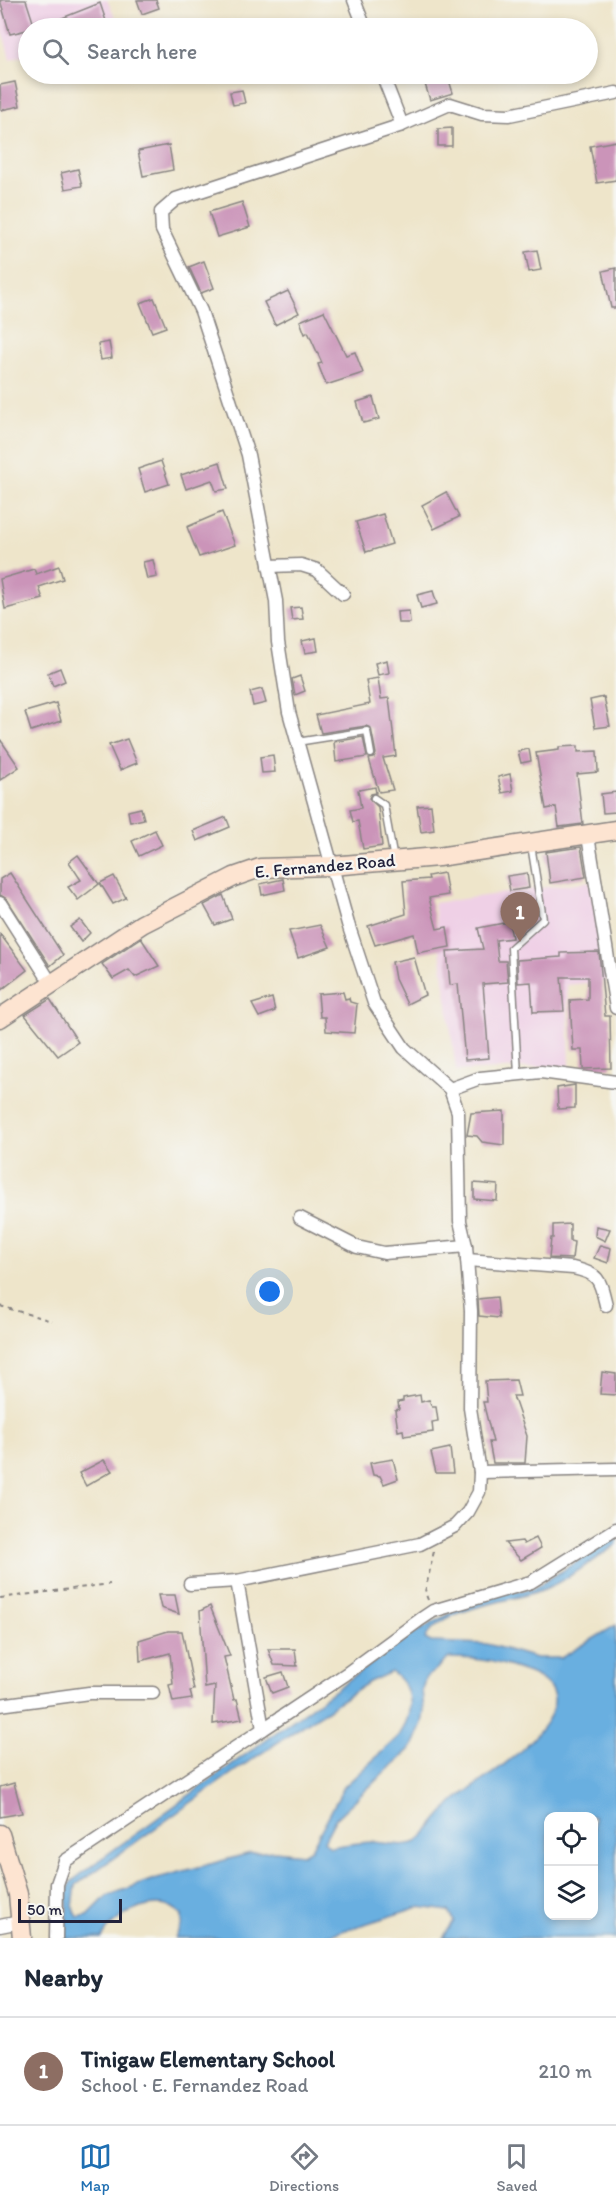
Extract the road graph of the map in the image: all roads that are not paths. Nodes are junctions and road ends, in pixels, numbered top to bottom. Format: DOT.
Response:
graph roads {
  1 [pos="354,0"];
  2 [pos="361,18"];
  3 [pos="386,84"];
  4 [pos="616,93"];
  5 [pos="402,125"];
  6 [pos="269,566"];
  7 [pos="343,594"];
  8 [pos="297,742"];
  9 [pos="371,754"];
  10 [pos="374,798"];
  11 [pos="616,830"];
  12 [pos="588,836"];
  13 [pos="531,845"];
  14 [pos="394,861"];
  15 [pos="331,866"];
  16 [pos="0,903"];
  17 [pos="51,983"];
  18 [pos="616,1008"];
  19 [pos="0,1018"];
  20 [pos="518,1074"];
  21 [pos="616,1082"];
  22 [pos="450,1089"];
  23 [pos="300,1218"];
  24 [pos="466,1246"];
  25 [pos="467,1260"];
  26 [pos="606,1305"];
  27 [pos="616,1469"];
  28 [pos="480,1472"];
  29 [pos="616,1529"];
  30 [pos="237,1581"];
  31 [pos="190,1584"];
  32 [pos="153,1693"];
  33 [pos="0,1705"];
  34 [pos="263,1729"];
  35 [pos="0,1834"];
  36 [pos="0,1926"];
  37 [pos="21,1930"];
  38 [pos="56,1938"];
  1 -- 2 [label="street"];
  3 -- 5 [label="street"];
  4 -- 5 [label="street"];
  5 -- 6 [label="street"];
  6 -- 7 [label="street"];
  6 -- 8 [label="street"];
  8 -- 9 [label="lane"];
  8 -- 15 [label="street"];
  10 -- 14 [label="lane"];
  11 -- 12 [label="street, E. Fernandez Road"];
  12 -- 13 [label="street, E. Fernandez Road"];
  12 -- 18 [label="street"];
  13 -- 14 [label="street, E. Fernandez Road"];
  13 -- 20 [label="lane"];
  14 -- 15 [label="street, E. Fernandez Road"];
  15 -- 17 [label="street, E. Fernandez Road"];
  15 -- 22 [label="street"];
  16 -- 17 [label="street"];
  17 -- 19 [label="street, E. Fernandez Road"];
  20 -- 21 [label="street"];
  20 -- 22 [label="street"];
  22 -- 24 [label="street"];
  23 -- 24 [label="street"];
  24 -- 25 [label="street"];
  25 -- 26 [label="street"];
  25 -- 28 [label="street"];
  27 -- 28 [label="street"];
  28 -- 30 [label="street"];
  29 -- 34 [label="street"];
  30 -- 31 [label="street"];
  30 -- 34 [label="street"];
  32 -- 33 [label="street"];
  34 -- 38 [label="street"];
  35 -- 37 [label="street"];
  36 -- 37 [label="street"];
}
